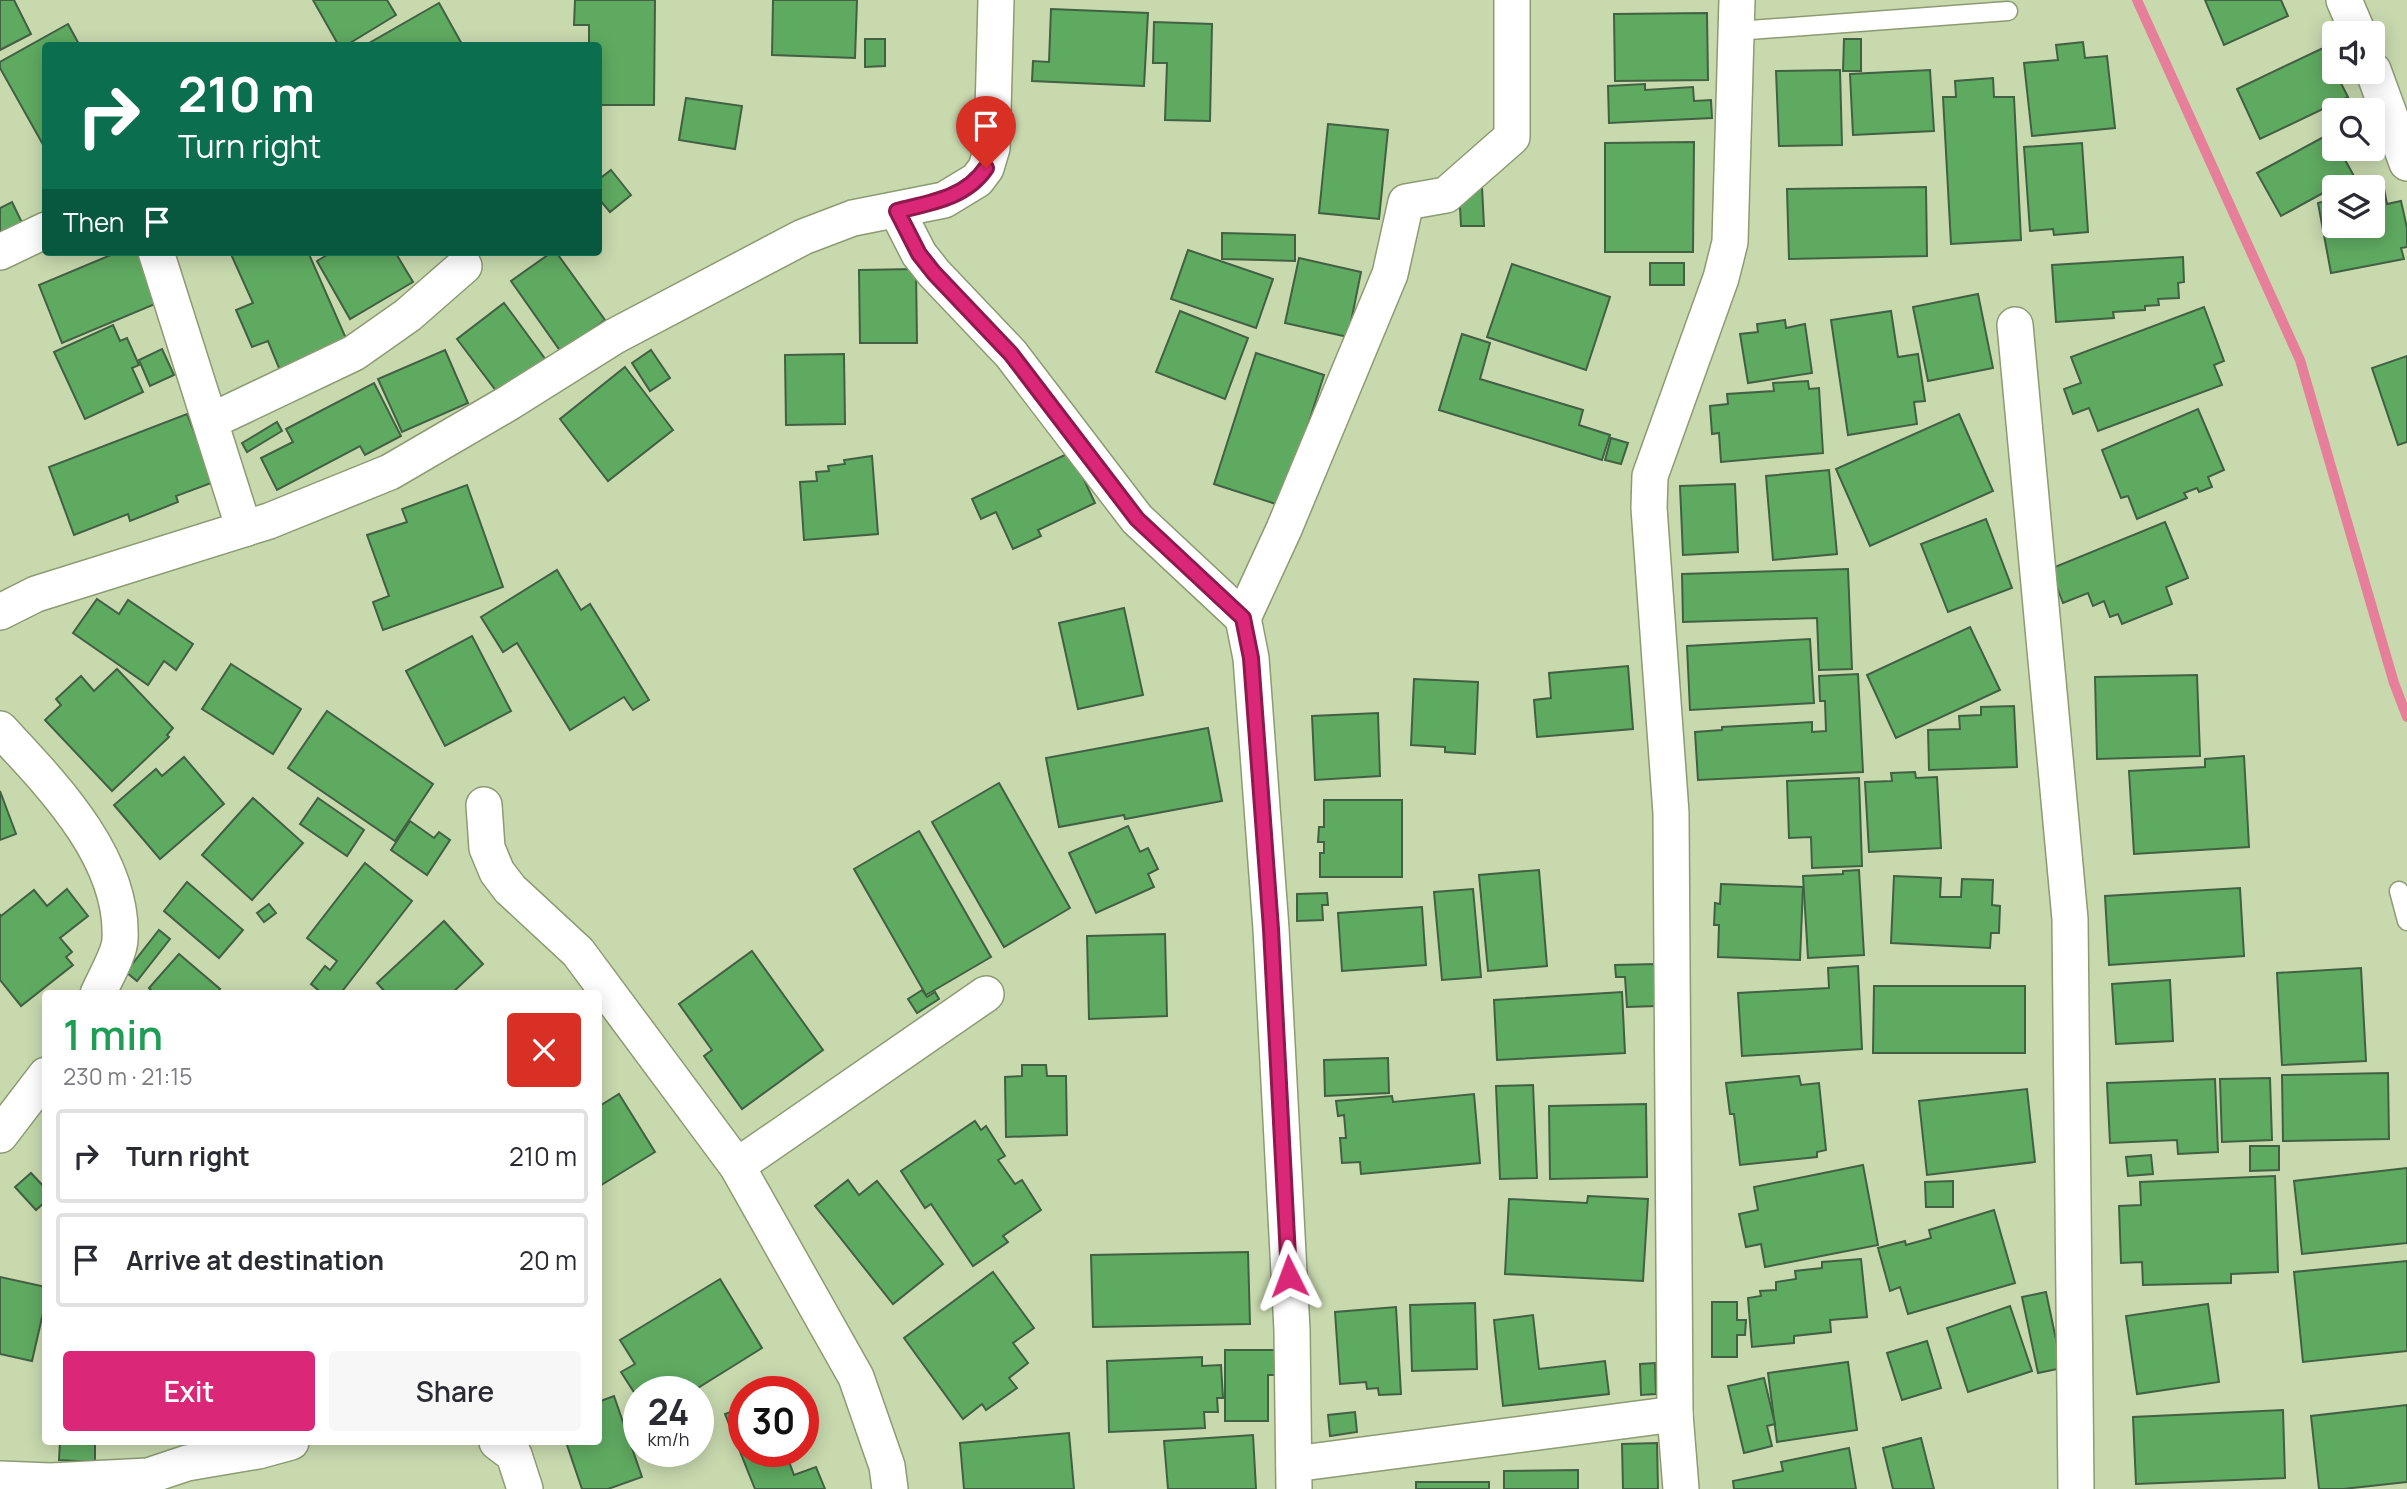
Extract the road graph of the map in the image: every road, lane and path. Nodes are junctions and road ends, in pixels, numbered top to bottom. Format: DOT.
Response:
graph roads {
  1 [pos="996,0"];
  2 [pos="1512,0"];
  3 [pos="2344,0"];
  4 [pos="2008,11"];
  5 [pos="1736,16"];
  6 [pos="2353,21"];
  7 [pos="2384,84"];
  8 [pos="2398,102"];
  9 [pos="2407,163"];
  10 [pos="897,211"];
  11 [pos="42,232"];
  12 [pos="0,252"];
  13 [pos="157,256"];
  14 [pos="464,267"];
  15 [pos="2015,325"];
  16 [pos="211,421"];
  17 [pos="244,529"];
  18 [pos="0,612"];
  19 [pos="1243,618"];
  20 [pos="0,729"];
  21 [pos="484,805"];
  22 [pos="2399,891"];
  23 [pos="2407,921"];
  24 [pos="100,990"];
  25 [pos="986,994"];
  26 [pos="42,1080"];
  27 [pos="0,1135"];
  28 [pos="737,1166"];
  29 [pos="1675,1414"];
  30 [pos="280,1445"];
  31 [pos="501,1445"];
  32 [pos="1294,1476"];
  33 [pos="0,1479"];
  34 [pos="525,1489"];
  35 [pos="890,1489"];
  36 [pos="1681,1489"];
  37 [pos="2076,1489"];
  1 -- 10 [label="street"];
  2 -- 19 [label="street"];
  3 -- 6 [label="street"];
  4 -- 5 [label="lane"];
  5 -- 29 [label="street"];
  7 -- 8 [label="street"];
  8 -- 9 [label="street"];
  10 -- 17 [label="street"];
  10 -- 19 [label="street"];
  11 -- 12 [label="street"];
  13 -- 16 [label="street"];
  14 -- 16 [label="street"];
  15 -- 37 [label="street"];
  16 -- 17 [label="street"];
  17 -- 18 [label="street"];
  19 -- 32 [label="street"];
  20 -- 24 [label="street"];
  21 -- 28 [label="street"];
  22 -- 23 [label="lane"];
  25 -- 28 [label="street"];
  26 -- 27 [label="street"];
  28 -- 35 [label="street"];
  29 -- 32 [label="street"];
  29 -- 36 [label="street"];
  30 -- 33 [label="street"];
  31 -- 34 [label="street"];
}
